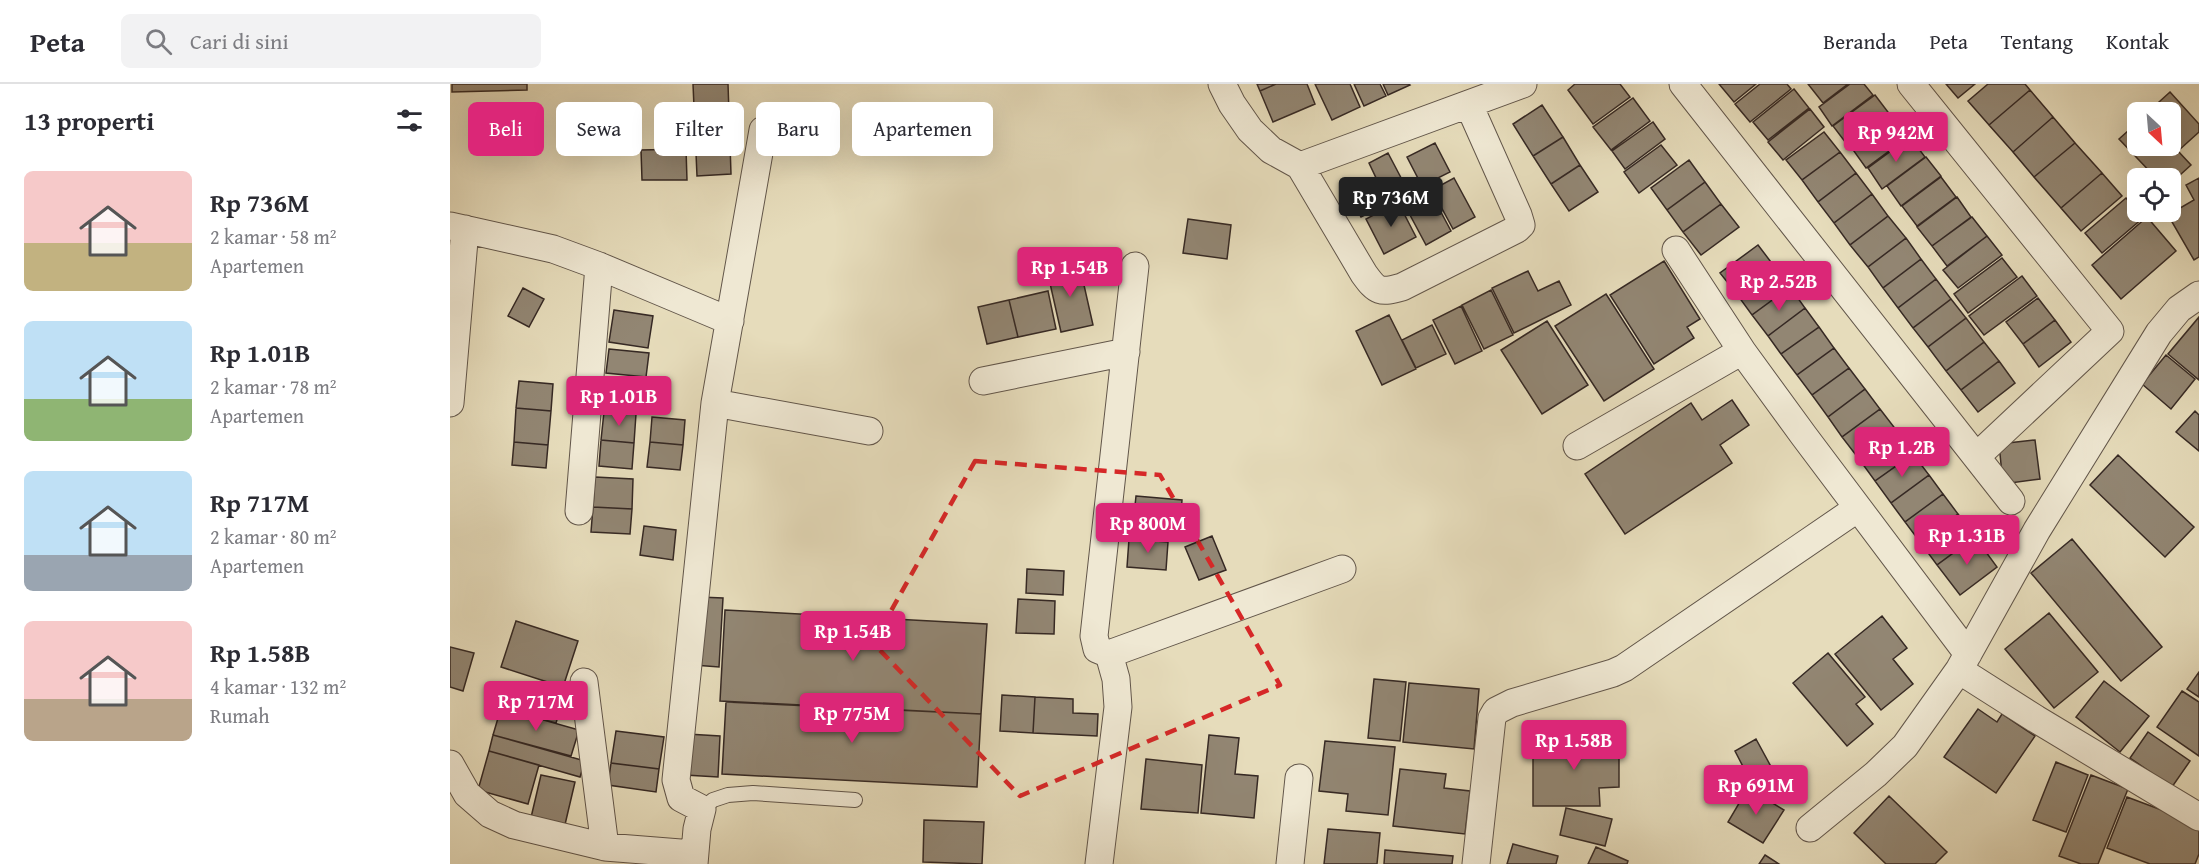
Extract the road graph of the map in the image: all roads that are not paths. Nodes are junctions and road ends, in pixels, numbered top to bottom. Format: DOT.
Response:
graph roads {
  1 [pos="1222,84"];
  2 [pos="1524,84"];
  3 [pos="1683,84"];
  4 [pos="1911,84"];
  5 [pos="1469,105"];
  6 [pos="759,156"];
  7 [pos="1300,166"];
  8 [pos="458,228"];
  9 [pos="1676,250"];
  10 [pos="599,266"];
  11 [pos="1135,266"];
  12 [pos="2199,296"];
  13 [pos="730,321"];
  14 [pos="1742,351"];
  15 [pos="1126,352"];
  16 [pos="983,381"];
  17 [pos="450,403"];
  18 [pos="715,403"];
  19 [pos="869,431"];
  20 [pos="1577,446"];
  21 [pos="1977,456"];
  22 [pos="2011,501"];
  23 [pos="1858,508"];
  24 [pos="579,511"];
  25 [pos="1342,569"];
  26 [pos="1109,654"];
  27 [pos="1963,662"];
  28 [pos="584,682"];
  29 [pos="450,764"];
  30 [pos="1299,778"];
  31 [pos="855,800"];
  32 [pos="702,808"];
  33 [pos="2199,817"];
  34 [pos="1810,828"];
  35 [pos="605,847"];
  36 [pos="694,859"];
  37 [pos="1099,864"];
  38 [pos="1290,864"];
  39 [pos="1476,864"];
  1 -- 7 [label="street"];
  2 -- 5 [label="street"];
  3 -- 21 [label="street"];
  4 -- 21 [label="street"];
  5 -- 7 [label="street"];
  5 -- 7 [label="street"];
  6 -- 13 [label="street"];
  8 -- 10 [label="street"];
  8 -- 17 [label="street"];
  9 -- 14 [label="street"];
  10 -- 13 [label="street"];
  10 -- 24 [label="street"];
  11 -- 15 [label="street"];
  12 -- 27 [label="street"];
  13 -- 18 [label="street"];
  14 -- 20 [label="street"];
  14 -- 23 [label="street"];
  15 -- 16 [label="street"];
  15 -- 26 [label="street"];
  18 -- 19 [label="street"];
  18 -- 32 [label="street"];
  21 -- 22 [label="street"];
  23 -- 27 [label="street"];
  23 -- 39 [label="street"];
  25 -- 26 [label="street"];
  26 -- 37 [label="street"];
  27 -- 33 [label="street"];
  27 -- 34 [label="street"];
  28 -- 35 [label="street"];
  29 -- 35 [label="street"];
  30 -- 38 [label="street"];
  31 -- 32 [label="lane"];
  32 -- 36 [label="street"];
  35 -- 36 [label="street"];
}
